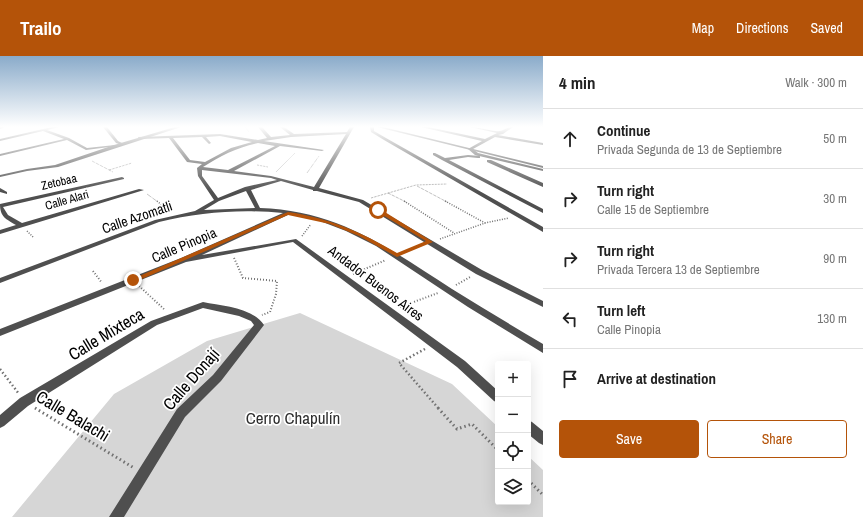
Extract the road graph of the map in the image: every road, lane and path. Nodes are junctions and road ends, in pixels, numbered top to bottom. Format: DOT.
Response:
graph roads {
  1 [pos="28,149"];
  2 [pos="86,149"];
  3 [pos="99,149"];
  4 [pos="108,149"];
  5 [pos="179,149"];
  6 [pos="237,149"];
  7 [pos="272,149"];
  8 [pos="298,149"];
  9 [pos="311,149"];
  10 [pos="339,149"];
  11 [pos="402,149"];
  12 [pos="470,149"];
  13 [pos="322,150"];
  14 [pos="435,154"];
  15 [pos="0,155"];
  16 [pos="444,159"];
  17 [pos="93,162"];
  18 [pos="205,162"];
  19 [pos="132,163"];
  20 [pos="199,168"];
  21 [pos="543,168"];
  22 [pos="109,170"];
  23 [pos="230,171"];
  24 [pos="0,176"];
  25 [pos="122,178"];
  26 [pos="271,178"];
  27 [pos="279,181"];
  28 [pos="462,184"];
  29 [pos="416,185"];
  30 [pos="543,185"];
  31 [pos="247,188"];
  32 [pos="141,190"];
  33 [pos="315,190"];
  34 [pos="386,193"];
  35 [pos="216,199"];
  36 [pos="361,201"];
  37 [pos="0,207"];
  38 [pos="258,210"];
  39 [pos="543,211"];
  40 [pos="197,212"];
  41 [pos="288,213"];
  42 [pos="519,216"];
  43 [pos="316,218"];
  44 [pos="485,223"];
  45 [pos="20,225"];
  46 [pos="543,230"];
  47 [pos="0,232"];
  48 [pos="454,234"];
  49 [pos="294,240"];
  50 [pos="430,242"];
  51 [pos="217,250"];
  52 [pos="397,256"];
  53 [pos="93,271"];
  54 [pos="479,272"];
  55 [pos="345,278"];
  56 [pos="133,280"];
  57 [pos="0,281"];
  58 [pos="107,290"];
  59 [pos="448,290"];
  60 [pos="543,304"];
  61 [pos="388,311"];
  62 [pos="172,316"];
  63 [pos="254,319"];
  64 [pos="0,334"];
  65 [pos="433,344"];
  66 [pos="543,349"];
  67 [pos="0,369"];
  68 [pos="497,397"];
  69 [pos="24,402"];
  70 [pos="0,422"];
  71 [pos="531,429"];
  72 [pos="543,439"];
  73 [pos="495,447"];
  74 [pos="144,474"];
  75 [pos="531,483"];
  76 [pos="543,495"];
  77 [pos="116,517"];
  1 -- 15 [label="street"];
  2 -- 3 [label="street"];
  4 -- 24 [label="street"];
  5 -- 18 [label="street"];
  6 -- 18 [label="street"];
  7 -- 23 [label="street"];
  8 -- 26 [label="path"];
  9 -- 13 [label="street"];
  10 -- 33 [label="street"];
  11 -- 28 [label="street"];
  12 -- 21 [label="street"];
  14 -- 16 [label="street"];
  16 -- 30 [label="street"];
  16 -- 39 [label="street"];
  17 -- 22 [label="path"];
  18 -- 20 [label="street"];
  19 -- 22 [label="path"];
  20 -- 23 [label="street"];
  20 -- 35 [label="street"];
  22 -- 25 [label="path"];
  23 -- 26 [label="street"];
  25 -- 37 [label="street, Zetobaa"];
  26 -- 27 [label="street"];
  27 -- 31 [label="street"];
  27 -- 33 [label="street"];
  28 -- 29 [label="path"];
  28 -- 42 [label="street"];
  29 -- 34 [label="path"];
  29 -- 44 [label="path"];
  31 -- 35 [label="street"];
  31 -- 38 [label="street"];
  32 -- 45 [label="street, Calle Alari"];
  33 -- 36 [label="street"];
  34 -- 36 [label="path"];
  34 -- 48 [label="path"];
  35 -- 40 [label="street"];
  36 -- 50 [label="street"];
  37 -- 45 [label="street"];
  38 -- 40 [label="street, Calle Azomatli"];
  38 -- 41 [label="street, Calle Azomatli"];
  40 -- 57 [label="street, Calle Azomatli"];
  41 -- 43 [label="street, Calle Azomatli"];
  41 -- 51 [label="street, Calle Pinopia"];
  42 -- 44 [label="path"];
  42 -- 46 [label="street"];
  43 -- 49 [label="path"];
  43 -- 52 [label="street, Calle Azomatli"];
  44 -- 48 [label="path"];
  45 -- 47 [label="street, Calle Alari"];
  48 -- 50 [label="path"];
  49 -- 51 [label="street"];
  49 -- 55 [label="street, Andador Buenos Aires"];
  50 -- 52 [label="path"];
  50 -- 54 [label="street"];
  51 -- 56 [label="street, Calle Pinopia"];
  51 -- 63 [label="path"];
  52 -- 55 [label="path"];
  52 -- 59 [label="street, Calle Azomatli"];
  53 -- 58 [label="path"];
  54 -- 59 [label="path"];
  54 -- 60 [label="street"];
  55 -- 61 [label="street, Andador Buenos Aires"];
  56 -- 58 [label="street, Calle Pinopia"];
  56 -- 62 [label="path"];
  58 -- 64 [label="street, Calle Pinopia"];
  59 -- 61 [label="path"];
  59 -- 66 [label="street, Calle Azomatli"];
  61 -- 65 [label="street, Andador Buenos Aires"];
  62 -- 63 [label="street, Calle Mixteca"];
  62 -- 69 [label="street, Calle Mixteca"];
  63 -- 74 [label="street, Calle Donají"];
  65 -- 68 [label="street, Andador Buenos Aires"];
  65 -- 73 [label="path"];
  67 -- 69 [label="path, Calle Balachi"];
  69 -- 70 [label="street, Calle Mixteca"];
  69 -- 74 [label="path, Calle Balachi"];
  71 -- 72 [label="street"];
  74 -- 77 [label="street, Calle Donají"];
  75 -- 76 [label="path"];
}
